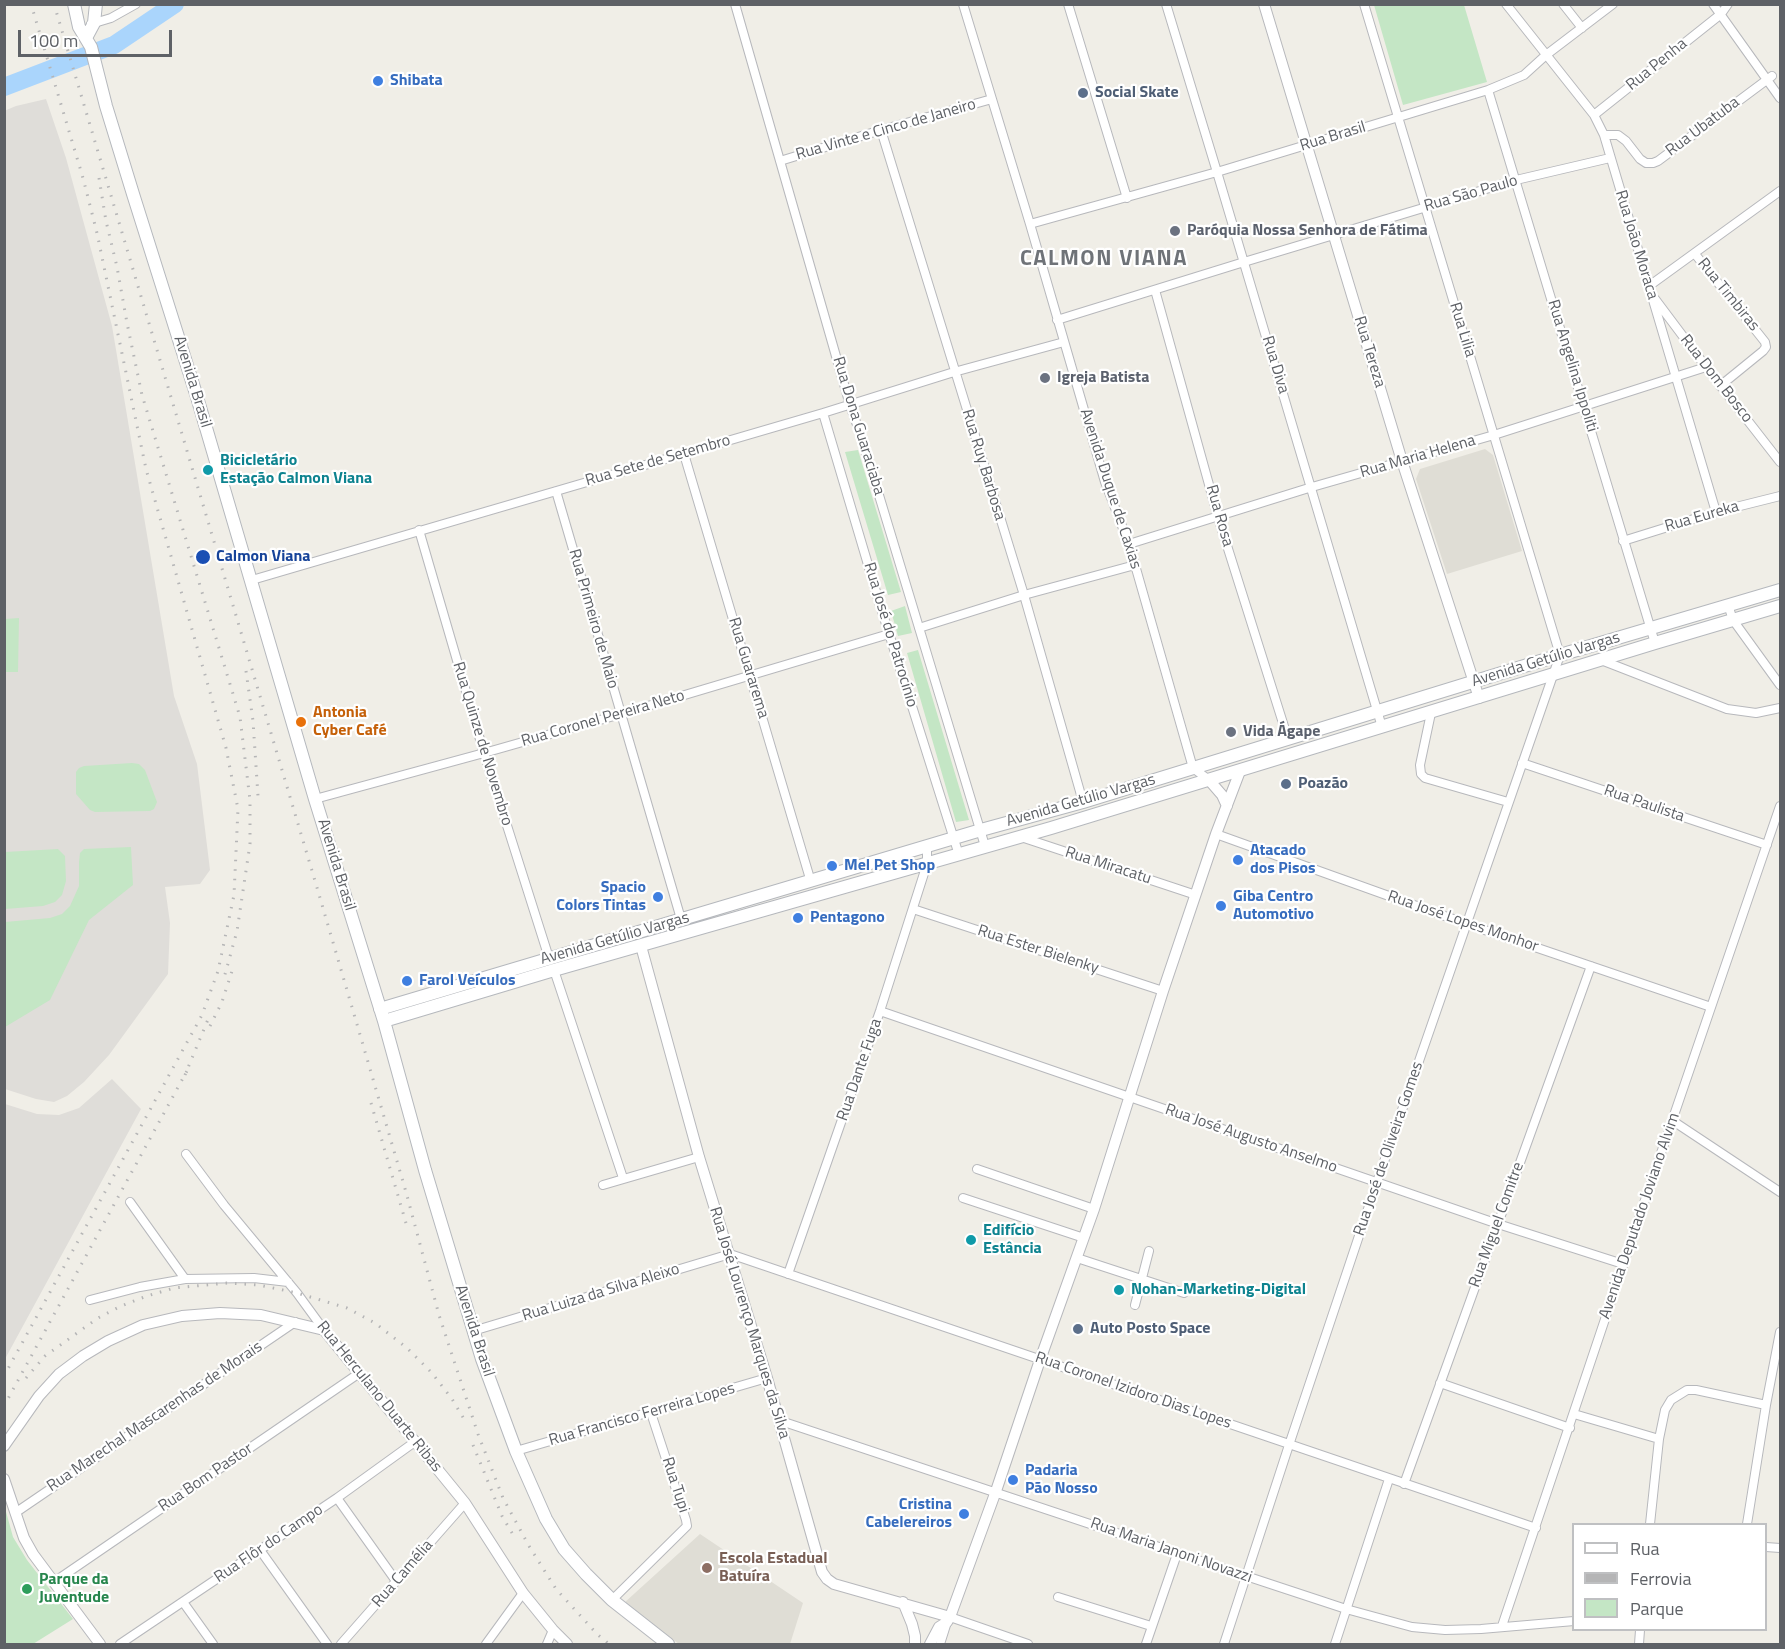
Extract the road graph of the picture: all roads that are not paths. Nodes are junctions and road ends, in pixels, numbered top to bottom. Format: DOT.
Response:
graph roads {
  1 [pos="74,4"];
  2 [pos="96,4"];
  3 [pos="136,4"];
  4 [pos="735,4"];
  5 [pos="963,4"];
  6 [pos="1068,4"];
  7 [pos="1166,4"];
  8 [pos="1264,4"];
  9 [pos="1364,4"];
  10 [pos="1506,4"];
  11 [pos="1563,4"];
  12 [pos="1613,4"];
  13 [pos="1713,4"];
  14 [pos="1728,4"];
  15 [pos="1721,14"];
  16 [pos="94,23"];
  17 [pos="79,27"];
  18 [pos="1582,28"];
  19 [pos="88,42"];
  20 [pos="1545,55"];
  21 [pos="1769,77"];
  22 [pos="1780,82"];
  23 [pos="1488,90"];
  24 [pos="1780,98"];
  25 [pos="992,99"];
  26 [pos="1594,115"];
  27 [pos="1398,117"];
  28 [pos="881,130"];
  29 [pos="1604,135"];
  30 [pos="1306,145"];
  31 [pos="1610,158"];
  32 [pos="780,161"];
  33 [pos="1217,172"];
  34 [pos="1516,180"];
  35 [pos="1780,191"];
  36 [pos="1127,198"];
  37 [pos="1425,208"];
  38 [pos="1030,224"];
  39 [pos="1334,235"];
  40 [pos="1695,254"];
  41 [pos="1244,262"];
  42 [pos="1155,290"];
  43 [pos="1650,290"];
  44 [pos="1058,320"];
  45 [pos="1064,342"];
  46 [pos="1706,368"];
  47 [pos="954,372"];
  48 [pos="1675,377"];
  49 [pos="1720,386"];
  50 [pos="850,405"];
  51 [pos="1584,406"];
  52 [pos="823,413"];
  53 [pos="1494,435"];
  54 [pos="684,454"];
  55 [pos="1779,457"];
  56 [pos="1402,461"];
  57 [pos="1312,487"];
  58 [pos="556,491"];
  59 [pos="1780,496"];
  60 [pos="1716,512"];
  61 [pos="1218,517"];
  62 [pos="419,530"];
  63 [pos="1623,541"];
  64 [pos="1129,544"];
  65 [pos="1135,565"];
  66 [pos="252,580"];
  67 [pos="1780,590"];
  68 [pos="1024,595"];
  69 [pos="1728,605"];
  70 [pos="1780,606"];
  71 [pos="1733,620"];
  72 [pos="919,628"];
  73 [pos="1651,628"];
  74 [pos="889,634"];
  75 [pos="1655,643"];
  76 [pos="1560,655"];
  77 [pos="1601,660"];
  78 [pos="750,674"];
  79 [pos="1552,675"];
  80 [pos="1474,682"];
  81 [pos="1780,685"];
  82 [pos="1479,698"];
  83 [pos="1780,708"];
  84 [pos="1377,712"];
  85 [pos="1431,713"];
  86 [pos="621,714"];
  87 [pos="1382,727"];
  88 [pos="1288,739"];
  89 [pos="484,753"];
  90 [pos="1522,763"];
  91 [pos="1193,768"];
  92 [pos="1240,771"];
  93 [pos="1209,780"];
  94 [pos="315,799"];
  95 [pos="1083,802"];
  96 [pos="1508,802"];
  97 [pos="1227,806"];
  98 [pos="1780,806"];
  99 [pos="1779,818"];
  100 [pos="981,830"];
  101 [pos="1216,834"];
  102 [pos="1021,837"];
  103 [pos="954,839"];
  104 [pos="1767,845"];
  105 [pos="927,846"];
  106 [pos="985,846"];
  107 [pos="959,855"];
  108 [pos="927,864"];
  109 [pos="811,882"];
  110 [pos="1196,895"];
  111 [pos="913,909"];
  112 [pos="681,919"];
  113 [pos="1467,924"];
  114 [pos="641,946"];
  115 [pos="551,964"];
  116 [pos="1591,966"];
  117 [pos="1163,991"];
  118 [pos="1711,1007"];
  119 [pos="880,1011"];
  120 [pos="382,1015"];
  121 [pos="1130,1097"];
  122 [pos="1673,1121"];
  123 [pos="186,1154"];
  124 [pos="699,1157"];
  125 [pos="977,1169"];
  126 [pos="623,1178"];
  127 [pos="1377,1182"];
  128 [pos="603,1185"];
  129 [pos="1780,1192"];
  130 [pos="963,1198"];
  131 [pos="130,1202"];
  132 [pos="1094,1209"];
  133 [pos="1498,1224"];
  134 [pos="1084,1238"];
  135 [pos="1149,1251"];
  136 [pos="730,1254"];
  137 [pos="1077,1258"];
  138 [pos="1623,1264"];
  139 [pos="788,1275"];
  140 [pos="185,1279"];
  141 [pos="1142,1280"];
  142 [pos="288,1282"];
  143 [pos="1184,1293"];
  144 [pos="90,1300"];
  145 [pos="1136,1305"];
  146 [pos="295,1322"];
  147 [pos="324,1330"];
  148 [pos="473,1331"];
  149 [pos="1780,1332"];
  150 [pos="1040,1360"];
  151 [pos="358,1374"];
  152 [pos="766,1378"];
  153 [pos="1440,1383"];
  154 [pos="1766,1405"];
  155 [pos="651,1413"];
  156 [pos="1574,1414"];
  157 [pos="778,1420"];
  158 [pos="1570,1428"];
  159 [pos="1659,1439"];
  160 [pos="416,1441"];
  161 [pos="1289,1444"];
  162 [pos="4,1446"];
  163 [pos="516,1451"];
  164 [pos="4,1479"];
  165 [pos="1389,1479"];
  166 [pos="1404,1484"];
  167 [pos="996,1491"];
  168 [pos="337,1498"];
  169 [pos="465,1503"];
  170 [pos="15,1513"];
  171 [pos="1650,1523"];
  172 [pos="1747,1523"];
  173 [pos="1536,1528"];
  174 [pos="260,1550"];
  175 [pos="1177,1554"];
  176 [pos="1246,1576"];
  177 [pos="396,1581"];
  178 [pos="54,1582"];
  179 [pos="523,1593"];
  180 [pos="1058,1597"];
  181 [pos="612,1600"];
  182 [pos="183,1602"];
  183 [pos="903,1602"];
  184 [pos="1346,1609"];
  185 [pos="949,1619"];
  186 [pos="1572,1621"];
  187 [pos="1151,1626"];
  188 [pos="1502,1626"];
  189 [pos="553,1630"];
  190 [pos="100,1644"];
  191 [pos="120,1644"];
  192 [pos="213,1644"];
  193 [pos="327,1644"];
  194 [pos="341,1644"];
  195 [pos="486,1644"];
  196 [pos="547,1644"];
  197 [pos="567,1644"];
  198 [pos="668,1644"];
  199 [pos="915,1644"];
  200 [pos="930,1644"];
  201 [pos="940,1644"];
  202 [pos="1028,1644"];
  203 [pos="1146,1644"];
  204 [pos="1224,1644"];
  205 [pos="1335,1644"];
  1 -- 17 [label="main road, Avenida Brasil"];
  2 -- 16 [label="main road"];
  3 -- 16 [label="street"];
  4 -- 32 [label="street, Rua Dona Guaraciaba"];
  5 -- 25 [label="street, Avenida Duque de Caxias"];
  6 -- 36 [label="street"];
  7 -- 33 [label="street, Rua Diva"];
  8 -- 30 [label="street, Rua Tereza"];
  9 -- 27 [label="street, Rua Lilia"];
  10 -- 20 [label="street, Rua João Moraca"];
  11 -- 18 [label="street"];
  12 -- 18 [label="street, Rua Brasil"];
  13 -- 15 [label="street"];
  14 -- 15 [label="street, Rua Penha"];
  15 -- 21 [label="street"];
  15 -- 26 [label="street, Rua Penha"];
  16 -- 17 [label="street"];
  16 -- 19 [label="main road"];
  17 -- 19 [label="main road, Avenida Brasil"];
  18 -- 20 [label="street, Rua Brasil"];
  19 -- 66 [label="main road, Avenida Brasil"];
  20 -- 23 [label="street, Rua Brasil"];
  20 -- 26 [label="street, Rua João Moraca"];
  21 -- 22 [label="street"];
  21 -- 24 [label="street"];
  21 -- 29 [label="street, Rua Ubatuba"];
  23 -- 27 [label="street, Rua Brasil"];
  23 -- 34 [label="street, Rua Angelina Ippoliti"];
  25 -- 28 [label="street, Rua Vinte e Cinco de Janeiro"];
  25 -- 38 [label="street, Avenida Duque de Caxias"];
  26 -- 29 [label="street, Rua João Moraca"];
  27 -- 30 [label="street, Rua Brasil"];
  27 -- 37 [label="street, Rua Lilia"];
  28 -- 32 [label="street, Rua Vinte e Cinco de Janeiro"];
  28 -- 47 [label="street, Rua Ruy Barbosa"];
  29 -- 31 [label="street, Rua João Moraca"];
  30 -- 33 [label="street, Rua Brasil"];
  30 -- 39 [label="street, Rua Tereza"];
  31 -- 34 [label="street, Rua São Paulo"];
  31 -- 43 [label="street, Rua João Moraca"];
  32 -- 50 [label="street, Rua Dona Guaraciaba"];
  33 -- 36 [label="street, Rua Brasil"];
  33 -- 41 [label="street, Rua Diva"];
  34 -- 37 [label="street, Rua São Paulo"];
  34 -- 51 [label="street, Rua Angelina Ippoliti"];
  35 -- 40 [label="street"];
  36 -- 38 [label="street, Rua Brasil"];
  37 -- 39 [label="street, Rua São Paulo"];
  37 -- 53 [label="street, Rua Lilia"];
  38 -- 44 [label="street, Avenida Duque de Caxias"];
  39 -- 41 [label="street, Rua São Paulo"];
  39 -- 56 [label="street, Rua Tereza"];
  40 -- 43 [label="street"];
  40 -- 49 [label="street, Rua Timbiras"];
  41 -- 42 [label="street, Rua São Paulo"];
  41 -- 57 [label="street, Rua Diva"];
  42 -- 44 [label="street, Rua São Paulo"];
  42 -- 61 [label="street, Rua Rosa"];
  43 -- 46 [label="street, Rua Dom Bosco"];
  43 -- 48 [label="street, Rua João Moraca"];
  44 -- 45 [label="street, Avenida Duque de Caxias"];
  45 -- 47 [label="street, Rua Sete de Setembro"];
  45 -- 64 [label="street, Avenida Duque de Caxias"];
  46 -- 48 [label="street, Rua Maria Helena"];
  46 -- 49 [label="street, Rua Dom Bosco"];
  47 -- 50 [label="street, Rua Sete de Setembro"];
  47 -- 68 [label="street, Rua Ruy Barbosa"];
  48 -- 51 [label="street, Rua Maria Helena"];
  48 -- 60 [label="street, Rua João Moraca"];
  49 -- 55 [label="street, Rua Dom Bosco"];
  50 -- 52 [label="street, Rua Sete de Setembro"];
  50 -- 72 [label="street, Rua Dona Guaraciaba"];
  51 -- 53 [label="street, Rua Maria Helena"];
  51 -- 63 [label="street, Rua Angelina Ippoliti"];
  52 -- 54 [label="street, Rua Sete de Setembro"];
  52 -- 74 [label="street, Rua José do Patrocínio"];
  53 -- 56 [label="street, Rua Maria Helena"];
  53 -- 76 [label="street, Rua Lilia"];
  54 -- 58 [label="street, Rua Sete de Setembro"];
  54 -- 78 [label="street, Rua Guararema"];
  56 -- 57 [label="street, Rua Maria Helena"];
  56 -- 80 [label="street, Rua Tereza"];
  57 -- 61 [label="street, Rua Maria Helena"];
  57 -- 84 [label="street, Rua Diva"];
  58 -- 62 [label="street, Rua Sete de Setembro"];
  58 -- 86 [label="street, Rua Primeiro de Maio"];
  59 -- 60 [label="street, Rua Eureka"];
  60 -- 63 [label="street, Rua Eureka"];
  61 -- 64 [label="street, Rua Maria Helena"];
  61 -- 88 [label="street, Rua Rosa"];
  62 -- 66 [label="street, Rua Sete de Setembro"];
  62 -- 89 [label="street, Rua Quinze de Novembro"];
  63 -- 73 [label="street, Rua Angelina Ippoliti"];
  64 -- 65 [label="street, Avenida Duque de Caxias"];
  65 -- 68 [label="street"];
  65 -- 91 [label="street, Avenida Duque de Caxias"];
  66 -- 94 [label="main road, Avenida Brasil"];
  67 -- 69 [label="main road, Avenida Getúlio Vargas"];
  68 -- 72 [label="street"];
  68 -- 95 [label="street, Rua Ruy Barbosa"];
  69 -- 71 [label="street"];
  69 -- 73 [label="main road, Avenida Getúlio Vargas"];
  70 -- 71 [label="main road, Avenida Getúlio Vargas"];
  71 -- 75 [label="main road, Avenida Getúlio Vargas"];
  71 -- 81 [label="street"];
  72 -- 100 [label="street, Rua Dona Guaraciaba"];
  73 -- 75 [label="street, Rua Angelina Ippoliti"];
  73 -- 76 [label="main road, Avenida Getúlio Vargas"];
  74 -- 78 [label="street, Rua Coronel Pereira Neto"];
  74 -- 103 [label="street, Rua José do Patrocínio"];
  75 -- 77 [label="main road, Avenida Getúlio Vargas"];
  76 -- 79 [label="street, Rua José de Oliveira Gomes"];
  76 -- 80 [label="main road, Avenida Getúlio Vargas"];
  77 -- 79 [label="main road, Avenida Getúlio Vargas"];
  77 -- 83 [label="street"];
  78 -- 86 [label="street, Rua Coronel Pereira Neto"];
  78 -- 109 [label="street, Rua Guararema"];
  79 -- 82 [label="main road, Avenida Getúlio Vargas"];
  79 -- 90 [label="street, Rua José de Oliveira Gomes"];
  80 -- 82 [label="street, Rua Tereza"];
  80 -- 84 [label="main road, Avenida Getúlio Vargas"];
  82 -- 85 [label="main road, Avenida Getúlio Vargas"];
  84 -- 87 [label="street, Rua Diva"];
  84 -- 88 [label="main road, Avenida Getúlio Vargas"];
  85 -- 87 [label="main road, Avenida Getúlio Vargas"];
  85 -- 96 [label="street"];
  86 -- 89 [label="street, Rua Coronel Pereira Neto"];
  86 -- 112 [label="street, Rua Primeiro de Maio"];
  87 -- 92 [label="main road, Avenida Getúlio Vargas"];
  88 -- 91 [label="main road, Avenida Getúlio Vargas"];
  89 -- 94 [label="street, Rua Coronel Pereira Neto"];
  89 -- 115 [label="street, Rua Quinze de Novembro"];
  90 -- 96 [label="street, Rua José de Oliveira Gomes"];
  90 -- 104 [label="street, Rua Paulista"];
  91 -- 93 [label="street"];
  91 -- 95 [label="main road, Avenida Getúlio Vargas"];
  92 -- 93 [label="main road, Avenida Getúlio Vargas"];
  92 -- 97 [label="street"];
  93 -- 97 [label="street"];
  93 -- 102 [label="main road, Avenida Getúlio Vargas"];
  94 -- 120 [label="main road, Avenida Brasil"];
  95 -- 100 [label="main road, Avenida Getúlio Vargas"];
  96 -- 113 [label="street, Rua José de Oliveira Gomes"];
  97 -- 101 [label="street"];
  98 -- 99 [label="street, Avenida Deputado Joviano Alvim"];
  99 -- 104 [label="street, Avenida Deputado Joviano Alvim"];
  100 -- 103 [label="main road, Avenida Getúlio Vargas"];
  100 -- 106 [label="street, Rua Dona Guaraciaba"];
  101 -- 110 [label="street"];
  101 -- 113 [label="street, Rua José Lopes Monhor"];
  102 -- 106 [label="main road, Avenida Getúlio Vargas"];
  102 -- 110 [label="street, Rua Miracatu"];
  103 -- 105 [label="main road, Avenida Getúlio Vargas"];
  103 -- 107 [label="street, Rua José do Patrocínio"];
  104 -- 118 [label="street, Avenida Deputado Joviano Alvim"];
  105 -- 108 [label="street, Rua Dante Fuga"];
  105 -- 109 [label="main road, Avenida Getúlio Vargas"];
  106 -- 107 [label="main road, Avenida Getúlio Vargas"];
  107 -- 108 [label="main road, Avenida Getúlio Vargas"];
  108 -- 111 [label="street, Rua Dante Fuga"];
  108 -- 114 [label="main road, Avenida Getúlio Vargas"];
  109 -- 112 [label="main road, Avenida Getúlio Vargas"];
  110 -- 117 [label="street"];
  111 -- 117 [label="street, Rua Ester Bielenky"];
  111 -- 119 [label="street, Rua Dante Fuga"];
  112 -- 114 [label="main road"];
  112 -- 115 [label="main road, Avenida Getúlio Vargas"];
  113 -- 116 [label="street, Rua José Lopes Monhor"];
  113 -- 127 [label="street, Rua José de Oliveira Gomes"];
  114 -- 115 [label="main road, Avenida Getúlio Vargas"];
  114 -- 124 [label="street, Rua José Lourenço Marques da Silva"];
  115 -- 120 [label="main road, Avenida Getúlio Vargas"];
  115 -- 126 [label="street, Rua Quinze de Novembro"];
  116 -- 118 [label="street, Rua José Lopes Monhor"];
  116 -- 133 [label="street, Rua Miguel Comitre"];
  117 -- 121 [label="street"];
  118 -- 122 [label="street, Avenida Deputado Joviano Alvim"];
  119 -- 121 [label="street, Rua José Augusto Anselmo"];
  119 -- 139 [label="street, Rua Dante Fuga"];
  120 -- 148 [label="main road, Avenida Brasil"];
  121 -- 127 [label="street, Rua José Augusto Anselmo"];
  121 -- 132 [label="street"];
  122 -- 129 [label="street"];
  122 -- 138 [label="street, Avenida Deputado Joviano Alvim"];
  123 -- 142 [label="street, Rua Herculano Duarte Ribas"];
  124 -- 126 [label="street"];
  124 -- 136 [label="street, Rua José Lourenço Marques da Silva"];
  125 -- 132 [label="street"];
  126 -- 128 [label="street"];
  127 -- 133 [label="street, Rua José Augusto Anselmo"];
  127 -- 161 [label="street, Rua José de Oliveira Gomes"];
  130 -- 134 [label="street"];
  131 -- 140 [label="street"];
  132 -- 134 [label="street"];
  133 -- 138 [label="street, Rua José Augusto Anselmo"];
  133 -- 153 [label="street, Rua Miguel Comitre"];
  134 -- 137 [label="street"];
  135 -- 141 [label="street"];
  136 -- 139 [label="street, Rua Coronel Izidoro Dias Lopes"];
  136 -- 148 [label="street, Rua Luiza da Silva Aleixo"];
  136 -- 152 [label="street, Rua José Lourenço Marques da Silva"];
  137 -- 141 [label="street"];
  137 -- 150 [label="street"];
  138 -- 156 [label="street, Avenida Deputado Joviano Alvim"];
  139 -- 150 [label="street, Rua Coronel Izidoro Dias Lopes"];
  140 -- 142 [label="street"];
  140 -- 144 [label="street"];
  141 -- 143 [label="street"];
  141 -- 145 [label="street"];
  142 -- 147 [label="street, Rua Herculano Duarte Ribas"];
  146 -- 147 [label="street"];
  146 -- 162 [label="street"];
  146 -- 170 [label="street, Rua Marechal Mascarenhas de Morais"];
  147 -- 151 [label="street, Rua Herculano Duarte Ribas"];
  148 -- 163 [label="main road, Avenida Brasil"];
  149 -- 154 [label="street"];
  150 -- 161 [label="street, Rua Coronel Izidoro Dias Lopes"];
  150 -- 167 [label="street"];
  151 -- 160 [label="street, Rua Herculano Duarte Ribas"];
  151 -- 178 [label="street, Rua Bom Pastor"];
  152 -- 155 [label="street, Rua Francisco Ferreira Lopes"];
  152 -- 157 [label="street, Rua José Lourenço Marques da Silva"];
  153 -- 158 [label="street"];
  153 -- 166 [label="street, Rua Miguel Comitre"];
  154 -- 159 [label="street"];
  154 -- 172 [label="street"];
  155 -- 163 [label="street, Rua Francisco Ferreira Lopes"];
  155 -- 181 [label="street, Rua Tupi"];
  156 -- 158 [label="street, Avenida Deputado Joviano Alvim"];
  156 -- 159 [label="street"];
  157 -- 167 [label="street, Rua Maria Janoni Novazzi"];
  157 -- 183 [label="street, Rua José Lourenço Marques da Silva"];
  158 -- 173 [label="street, Avenida Deputado Joviano Alvim"];
  159 -- 171 [label="street"];
  160 -- 168 [label="street, Rua Flôr do Campo"];
  160 -- 169 [label="street, Rua Herculano Duarte Ribas"];
  161 -- 165 [label="street, Rua Coronel Izidoro Dias Lopes"];
  161 -- 176 [label="street, Rua José de Oliveira Gomes"];
  163 -- 181 [label="main road, Avenida Brasil"];
  164 -- 170 [label="street"];
  165 -- 166 [label="street, Rua Coronel Izidoro Dias Lopes"];
  165 -- 184 [label="street"];
  166 -- 173 [label="street, Rua Coronel Izidoro Dias Lopes"];
  167 -- 175 [label="street, Rua Maria Janoni Novazzi"];
  167 -- 185 [label="street"];
  168 -- 174 [label="street, Rua Flôr do Campo"];
  168 -- 177 [label="street"];
  169 -- 177 [label="street, Rua Camélia"];
  169 -- 179 [label="street, Rua Herculano Duarte Ribas"];
  170 -- 178 [label="street"];
  173 -- 188 [label="street, Avenida Deputado Joviano Alvim"];
  174 -- 182 [label="street, Rua Flôr do Campo"];
  174 -- 193 [label="street"];
  175 -- 176 [label="street, Rua Maria Janoni Novazzi"];
  175 -- 187 [label="street"];
  176 -- 184 [label="street, Rua Maria Janoni Novazzi"];
  176 -- 204 [label="street, Rua José de Oliveira Gomes"];
  177 -- 194 [label="street, Rua Camélia"];
  178 -- 190 [label="street"];
  179 -- 189 [label="street, Rua Herculano Duarte Ribas"];
  179 -- 195 [label="street"];
  180 -- 187 [label="street"];
  181 -- 198 [label="main road, Avenida Brasil"];
  182 -- 191 [label="street, Rua Flôr do Campo"];
  182 -- 192 [label="street"];
  183 -- 185 [label="street, Rua José Lourenço Marques da Silva"];
  183 -- 199 [label="street"];
  184 -- 188 [label="street, Rua Maria Janoni Novazzi"];
  184 -- 205 [label="street"];
  185 -- 200 [label="street"];
  185 -- 201 [label="street"];
  185 -- 202 [label="street"];
  186 -- 188 [label="street, Rua Maria Janoni Novazzi"];
  187 -- 203 [label="street"];
  189 -- 196 [label="street"];
  189 -- 197 [label="street, Rua Herculano Duarte Ribas"];
}
